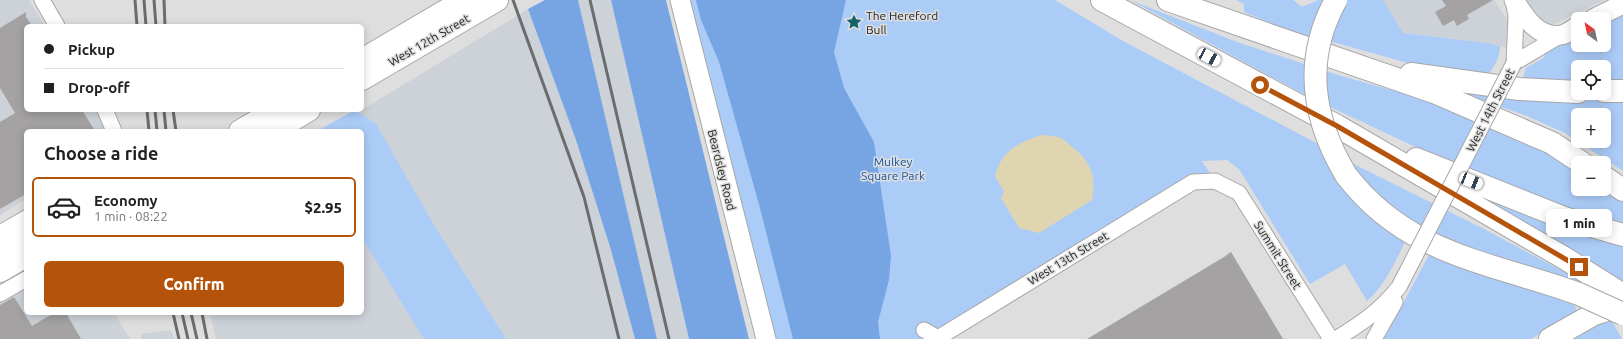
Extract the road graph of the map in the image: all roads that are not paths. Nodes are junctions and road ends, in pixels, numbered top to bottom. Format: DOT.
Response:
graph roads {
  1 [pos="42,0"];
  2 [pos="464,0"];
  3 [pos="479,0"];
  4 [pos="497,0"];
  5 [pos="680,0"];
  6 [pos="1084,0"];
  7 [pos="1102,0"];
  8 [pos="1168,0"];
  9 [pos="1204,0"];
  10 [pos="1336,0"];
  11 [pos="1513,0"];
  12 [pos="1623,4"];
  13 [pos="1607,12"];
  14 [pos="56,24"];
  15 [pos="1570,31"];
  16 [pos="1273,38"];
  17 [pos="1196,50"];
  18 [pos="364,59"];
  19 [pos="1514,63"];
  20 [pos="364,68"];
  21 [pos="1366,68"];
  22 [pos="364,78"];
  23 [pos="1623,90"];
  24 [pos="1611,91"];
  25 [pos="1571,92"];
  26 [pos="106,112"];
  27 [pos="273,112"];
  28 [pos="290,112"];
  29 [pos="306,112"];
  30 [pos="1337,126"];
  31 [pos="113,129"];
  32 [pos="243,129"];
  33 [pos="261,129"];
  34 [pos="277,129"];
  35 [pos="1572,156"];
  36 [pos="1215,181"];
  37 [pos="1611,182"];
  38 [pos="1623,190"];
  39 [pos="24,219"];
  40 [pos="0,233"];
  41 [pos="1623,235"];
  42 [pos="24,236"];
  43 [pos="24,247"];
  44 [pos="0,250"];
  45 [pos="24,257"];
  46 [pos="0,261"];
  47 [pos="0,271"];
  48 [pos="24,280"];
  49 [pos="1399,287"];
  50 [pos="0,294"];
  51 [pos="1621,297"];
  52 [pos="1623,314"];
  53 [pos="924,330"];
  54 [pos="766,339"];
  55 [pos="1330,339"];
  56 [pos="1336,339"];
  57 [pos="1374,339"];
  58 [pos="1550,339"];
  1 -- 14 [label="street"];
  2 -- 18 [label="main road, West 12th Street"];
  3 -- 20 [label="street"];
  4 -- 22 [label="main road, West 12th Street"];
  5 -- 54 [label="street, Beardsley Road"];
  6 -- 17 [label="main road"];
  7 -- 17 [label="main road"];
  8 -- 16 [label="main road"];
  9 -- 16 [label="main road"];
  10 -- 52 [label="main road, bridge"];
  11 -- 15 [label="street"];
  11 -- 19 [label="street"];
  12 -- 13 [label="street"];
  15 -- 19 [label="street, West 14th Street"];
  16 -- 21 [label="main road"];
  17 -- 30 [label="main road"];
  19 -- 49 [label="street, West 14th Street, bridge"];
  21 -- 25 [label="main road"];
  21 -- 35 [label="main road"];
  23 -- 24 [label="main road"];
  26 -- 31 [label="street"];
  27 -- 32 [label="main road"];
  28 -- 33 [label="street"];
  29 -- 34 [label="main road"];
  30 -- 41 [label="main road"];
  30 -- 51 [label="main road"];
  36 -- 53 [label="street, West 13th Street"];
  36 -- 55 [label="street, Summit Street"];
  37 -- 38 [label="main road"];
  39 -- 40 [label="street"];
  42 -- 44 [label="main road"];
  43 -- 46 [label="street"];
  45 -- 47 [label="main road"];
  48 -- 50 [label="street"];
  49 -- 56 [label="street, West 14th Street"];
  49 -- 57 [label="street, West 14th Street"];
  51 -- 58 [label="main road"];
}
